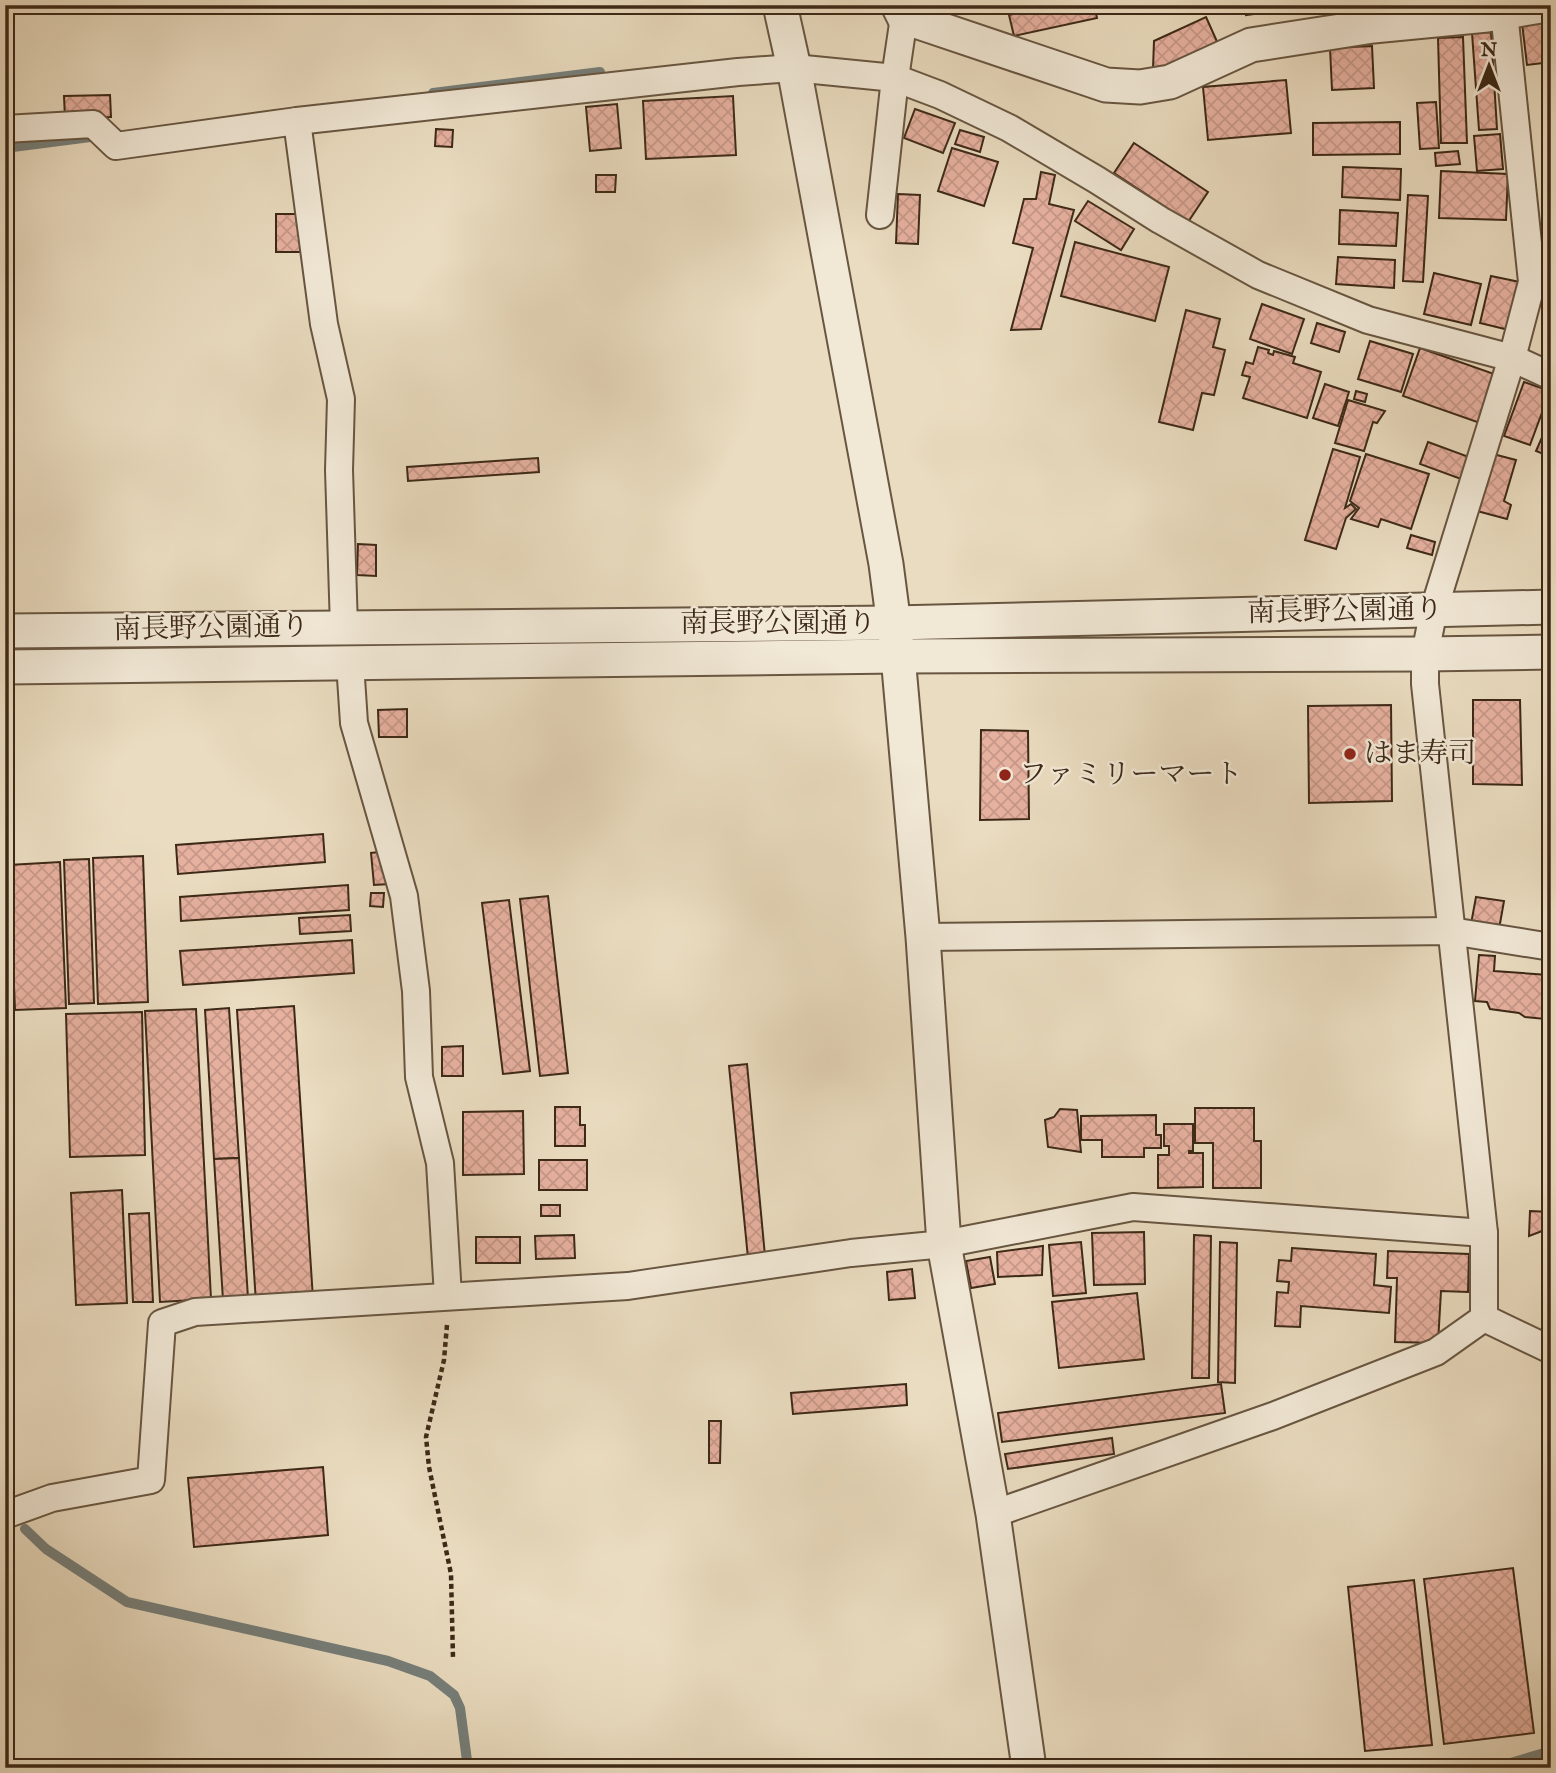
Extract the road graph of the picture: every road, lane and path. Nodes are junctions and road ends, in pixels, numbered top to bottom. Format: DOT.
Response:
graph roads {
  1 [pos="780,5"];
  2 [pos="1547,5"];
  3 [pos="901,11"];
  4 [pos="1493,11"];
  5 [pos="1373,16"];
  6 [pos="794,68"];
  7 [pos="895,78"];
  8 [pos="297,121"];
  9 [pos="5,129"];
  10 [pos="880,215"];
  11 [pos="1512,358"];
  12 [pos="1551,376"];
  13 [pos="1551,607"];
  14 [pos="1434,609"];
  15 [pos="894,623"];
  16 [pos="344,627"];
  17 [pos="5,631"];
  18 [pos="1551,652"];
  19 [pos="1425,654"];
  20 [pos="898,656"];
  21 [pos="350,663"];
  22 [pos="5,667"];
  23 [pos="1451,931"];
  24 [pos="923,937"];
  25 [pos="1551,947"];
  26 [pos="1484,1233"];
  27 [pos="944,1244"];
  28 [pos="448,1296"];
  29 [pos="1484,1318"];
  30 [pos="1551,1350"];
  31 [pos="993,1514"];
  32 [pos="5,1515"];
  33 [pos="453,1658"];
  34 [pos="1029,1768"];
  1 -- 6 [label="street"];
  2 -- 4 [label="street"];
  3 -- 5 [label="street"];
  3 -- 7 [label="street"];
  4 -- 5 [label="street"];
  4 -- 11 [label="street"];
  6 -- 7 [label="street"];
  6 -- 8 [label="street"];
  6 -- 15 [label="street"];
  7 -- 10 [label="street"];
  7 -- 11 [label="street"];
  8 -- 9 [label="street"];
  8 -- 16 [label="street"];
  11 -- 12 [label="street"];
  11 -- 14 [label="street"];
  13 -- 14 [label="street, 南長野公園通り"];
  14 -- 15 [label="street, 南長野公園通り"];
  14 -- 19 [label="street"];
  15 -- 16 [label="street, 南長野公園通り"];
  15 -- 20 [label="street"];
  16 -- 17 [label="street, 南長野公園通り"];
  18 -- 19 [label="street, 南長野公園通り"];
  19 -- 20 [label="street, 南長野公園通り"];
  19 -- 23 [label="street"];
  20 -- 21 [label="street, 南長野公園通り"];
  20 -- 24 [label="street"];
  21 -- 22 [label="street, 南長野公園通り"];
  21 -- 28 [label="street"];
  23 -- 24 [label="street"];
  23 -- 25 [label="street"];
  23 -- 26 [label="street"];
  24 -- 27 [label="street"];
  26 -- 27 [label="street"];
  26 -- 29 [label="street"];
  27 -- 28 [label="street"];
  27 -- 31 [label="street"];
  28 -- 32 [label="street"];
  28 -- 33 [label="path"];
  29 -- 30 [label="street"];
  29 -- 31 [label="street"];
  31 -- 34 [label="street"];
}
